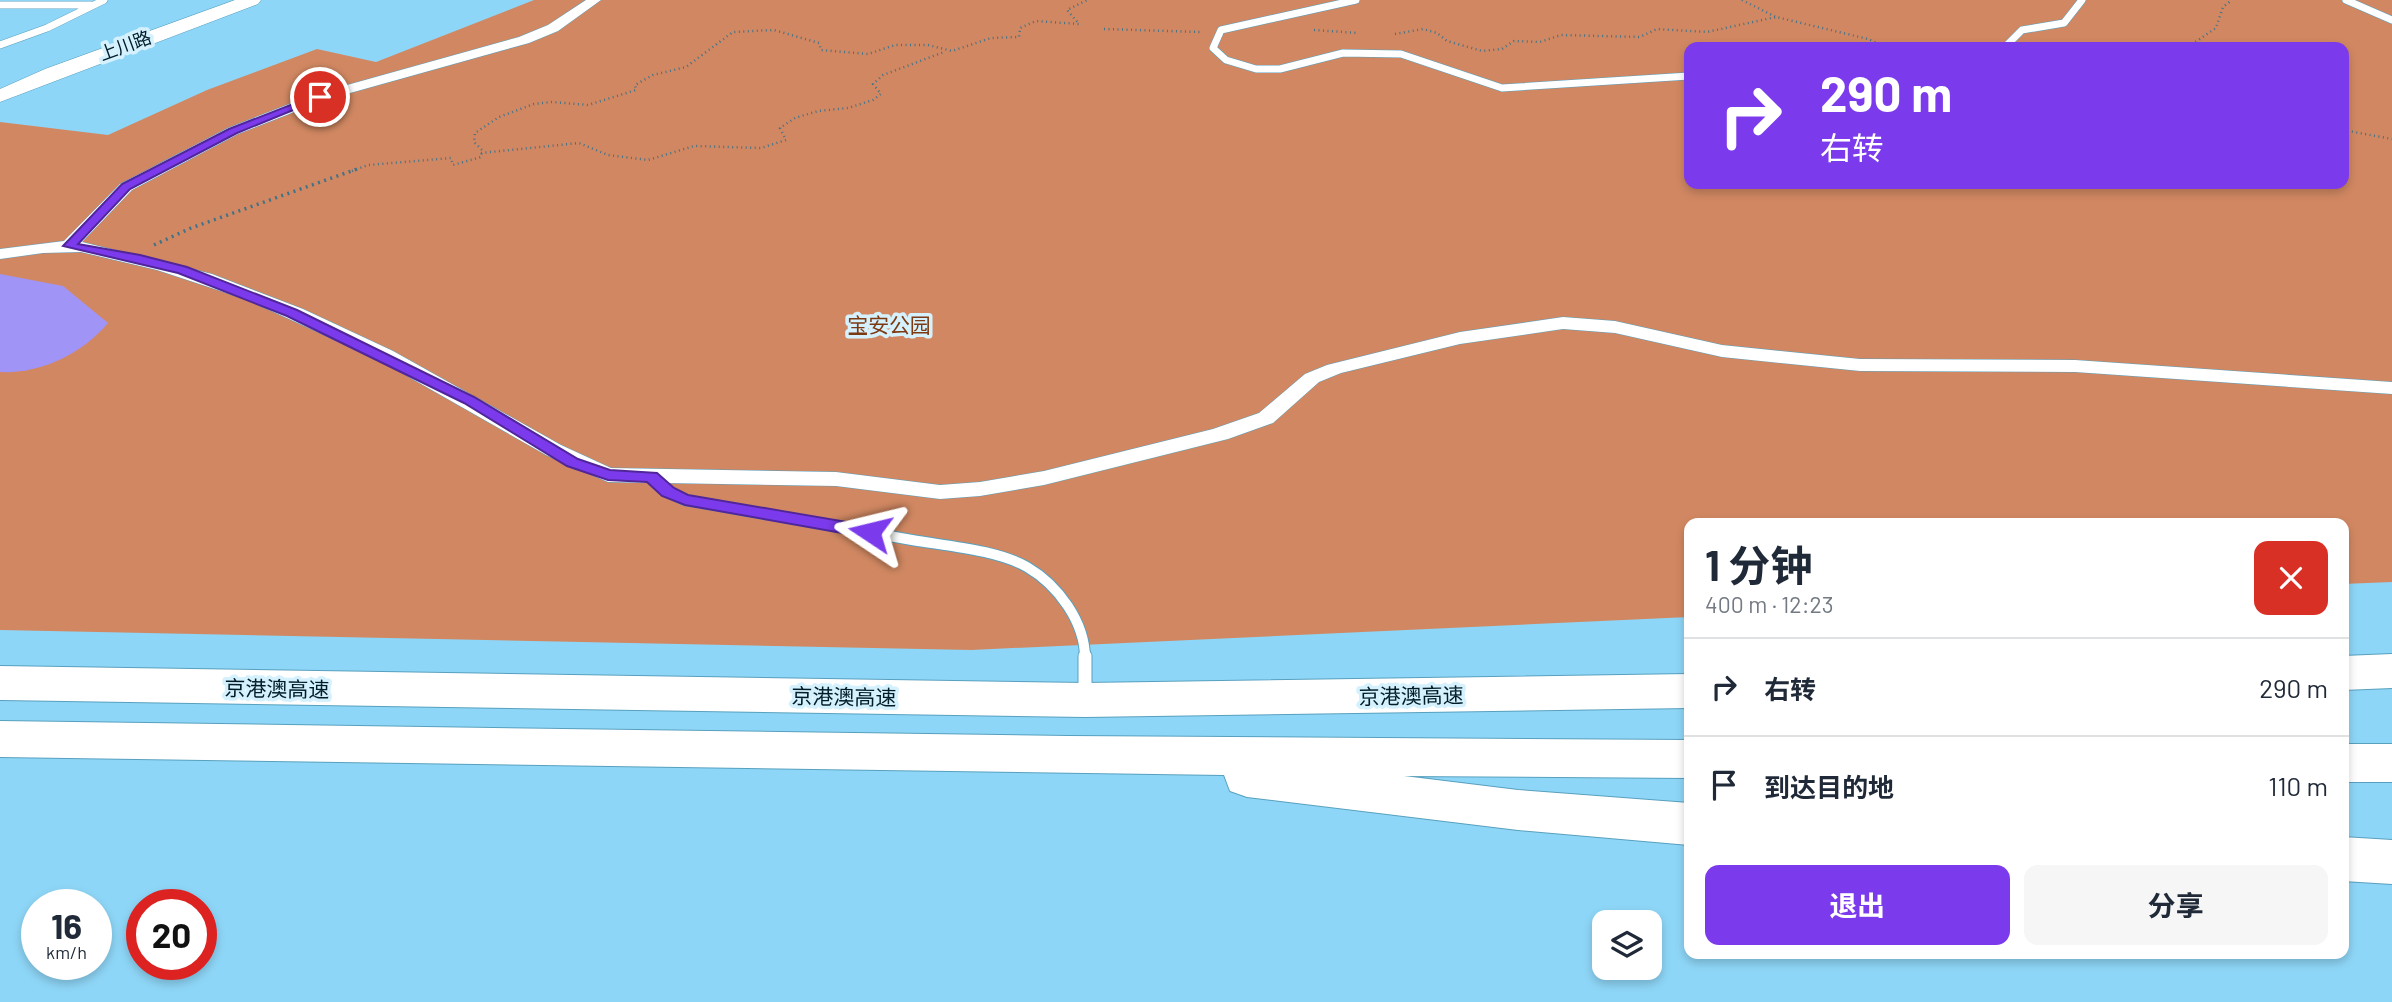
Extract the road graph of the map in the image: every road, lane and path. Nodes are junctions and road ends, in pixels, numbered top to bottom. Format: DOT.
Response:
graph roads {
  1 [pos="104,0"];
  2 [pos="232,0"];
  3 [pos="253,0"];
  4 [pos="595,0"];
  5 [pos="1087,0"];
  6 [pos="1356,0"];
  7 [pos="1742,0"];
  8 [pos="2082,0"];
  9 [pos="2232,0"];
  10 [pos="2346,0"];
  11 [pos="0,5"];
  12 [pos="97,5"];
  13 [pos="1776,17"];
  14 [pos="2392,20"];
  15 [pos="1104,29"];
  16 [pos="1222,30"];
  17 [pos="1303,30"];
  18 [pos="1359,33"];
  19 [pos="1393,34"];
  20 [pos="1875,42"];
  21 [pos="2010,42"];
  22 [pos="2197,42"];
  23 [pos="0,45"];
  24 [pos="944,51"];
  25 [pos="1684,76"];
  26 [pos="0,87"];
  27 [pos="0,96"];
  28 [pos="2349,131"];
  29 [pos="2392,139"];
  30 [pos="481,153"];
  31 [pos="69,246"];
  32 [pos="0,254"];
  33 [pos="126,257"];
  34 [pos="2392,388"];
  35 [pos="651,477"];
  36 [pos="2392,671"];
  37 [pos="2349,673"];
  38 [pos="0,683"];
  39 [pos="1684,691"];
  40 [pos="2349,695"];
  41 [pos="2392,697"];
  42 [pos="1085,700"];
  43 [pos="0,739"];
  44 [pos="1068,755"];
  45 [pos="1684,759"];
  46 [pos="2349,763"];
  47 [pos="2392,764"];
  48 [pos="1684,824"];
  49 [pos="2349,859"];
  50 [pos="2392,862"];
  1 -- 12 [label="lane"];
  2 -- 26 [label="main road, 上川路"];
  3 -- 27 [label="main road, 上川路"];
  4 -- 31 [label="street"];
  5 -- 24 [label="path"];
  6 -- 16 [label="lane"];
  7 -- 13 [label="path"];
  8 -- 21 [label="lane"];
  9 -- 22 [label="path"];
  10 -- 14 [label="lane"];
  11 -- 12 [label="lane"];
  12 -- 23 [label="lane"];
  13 -- 19 [label="path"];
  13 -- 20 [label="path"];
  15 -- 16 [label="path"];
  16 -- 25 [label="lane"];
  17 -- 18 [label="path"];
  24 -- 30 [label="path"];
  24 -- 30 [label="path"];
  28 -- 29 [label="path"];
  30 -- 33 [label="path"];
  31 -- 32 [label="street"];
  31 -- 33 [label="street"];
  33 -- 35 [label="street"];
  34 -- 35 [label="street"];
  35 -- 42 [label="lane"];
  36 -- 37 [label="highway"];
  38 -- 42 [label="highway, 京港澳高速"];
  39 -- 42 [label="highway, 京港澳高速"];
  40 -- 41 [label="highway"];
  43 -- 44 [label="highway"];
  44 -- 45 [label="highway"];
  44 -- 48 [label="highway"];
  46 -- 47 [label="highway"];
  49 -- 50 [label="highway"];
}
